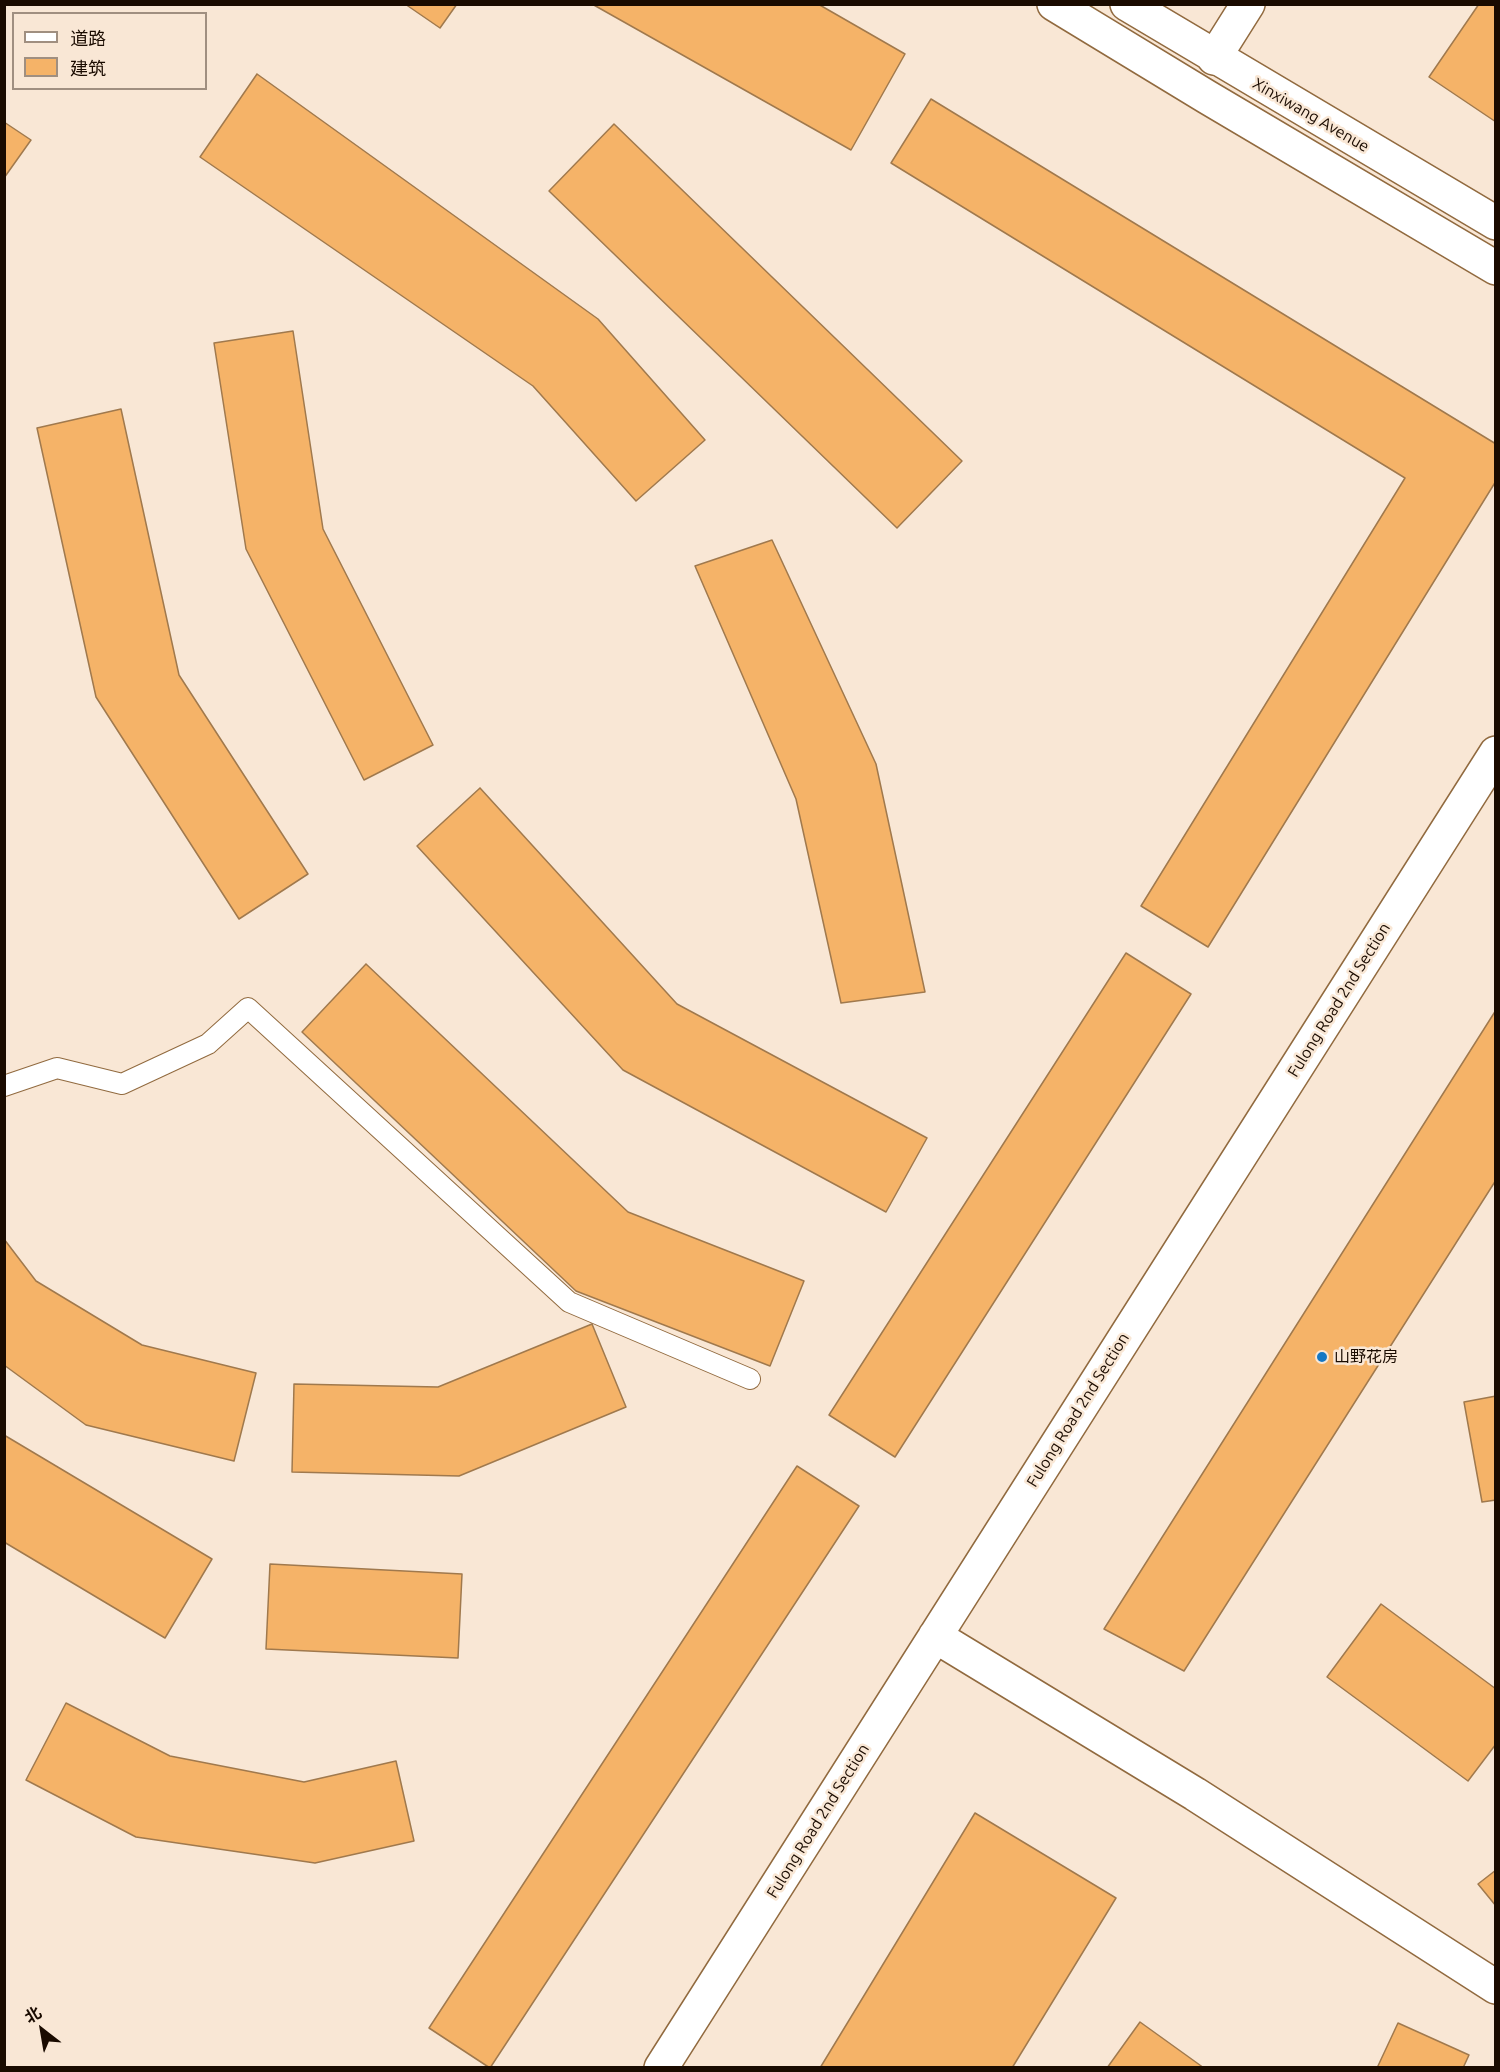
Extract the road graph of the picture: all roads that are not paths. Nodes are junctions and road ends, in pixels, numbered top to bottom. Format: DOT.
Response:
graph roads {
  1 [pos="1054,4"];
  2 [pos="1127,4"];
  3 [pos="1248,4"];
  4 [pos="1214,58"];
  5 [pos="1496,223"];
  6 [pos="1496,268"];
  7 [pos="1496,753"];
  8 [pos="4,1086"];
  9 [pos="750,1379"];
  10 [pos="935,1636"];
  11 [pos="1496,1987"];
  12 [pos="661,2067"];
  1 -- 6 [label="street"];
  2 -- 4 [label="street, Xinxiwang Avenue"];
  3 -- 4 [label="street"];
  4 -- 5 [label="street, Xinxiwang Avenue"];
  7 -- 10 [label="street, Fulong Road 2nd Section"];
  8 -- 9 [label="lane"];
  10 -- 11 [label="street"];
  10 -- 12 [label="street, Fulong Road 2nd Section"];
}
